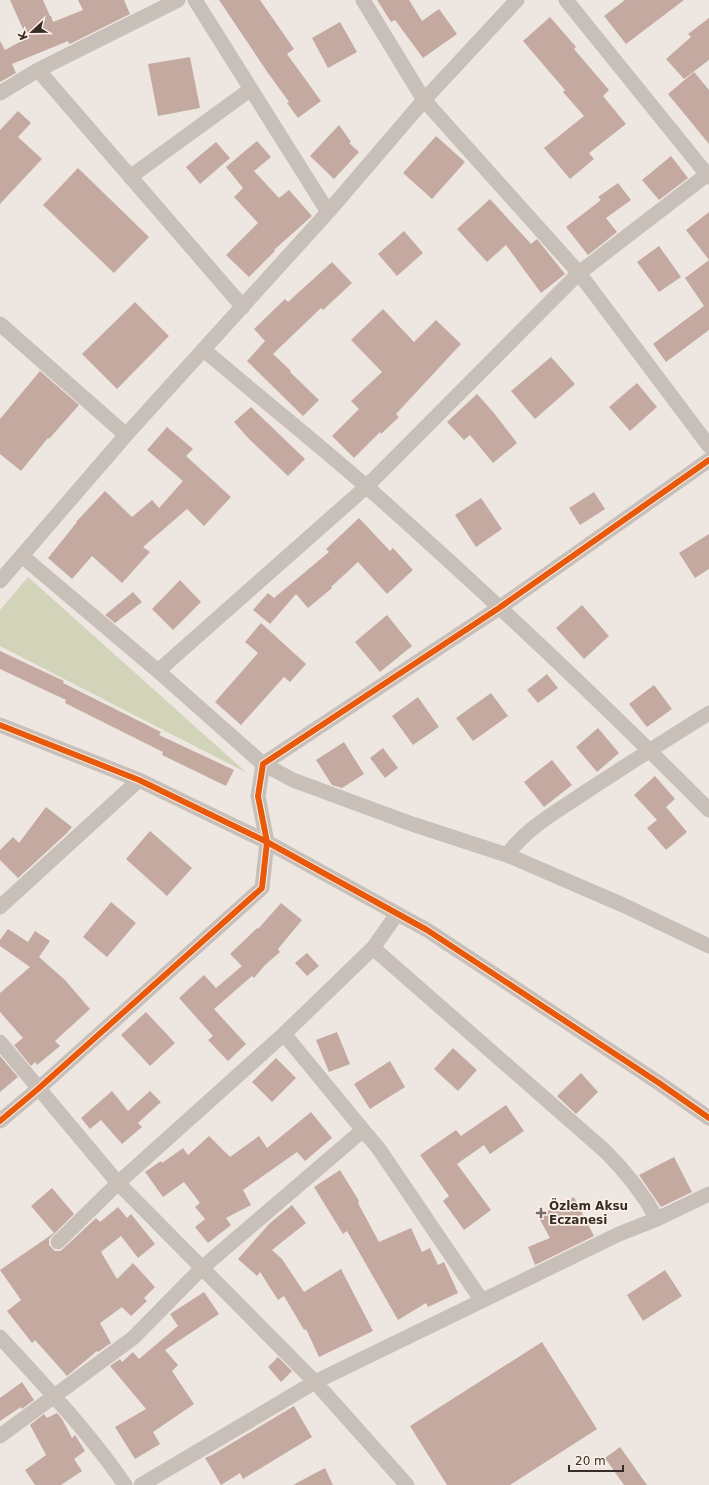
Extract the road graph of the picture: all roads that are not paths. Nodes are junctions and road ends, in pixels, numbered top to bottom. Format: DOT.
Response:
graph roads {
  1 [pos="178,0"];
  2 [pos="195,0"];
  3 [pos="363,0"];
  4 [pos="517,0"];
  5 [pos="566,0"];
  6 [pos="38,70"];
  7 [pos="251,89"];
  8 [pos="0,93"];
  9 [pos="424,100"];
  10 [pos="708,175"];
  11 [pos="130,177"];
  12 [pos="328,212"];
  13 [pos="579,273"];
  14 [pos="243,307"];
  15 [pos="0,324"];
  16 [pos="204,350"];
  17 [pos="126,434"];
  18 [pos="709,446"];
  19 [pos="709,460"];
  20 [pos="366,487"];
  21 [pos="22,556"];
  22 [pos="0,581"];
  23 [pos="499,608"];
  24 [pos="158,671"];
  25 [pos="709,713"];
  26 [pos="0,725"];
  27 [pos="650,750"];
  28 [pos="263,764"];
  29 [pos="139,780"];
  30 [pos="709,810"];
  31 [pos="267,842"];
  32 [pos="507,855"];
  33 [pos="0,907"];
  34 [pos="396,914"];
  35 [pos="709,946"];
  36 [pos="373,948"];
  37 [pos="284,1034"];
  38 [pos="0,1042"];
  39 [pos="38,1089"];
  40 [pos="709,1118"];
  41 [pos="0,1121"];
  42 [pos="363,1130"];
  43 [pos="118,1183"];
  44 [pos="709,1194"];
  45 [pos="657,1219"];
  46 [pos="58,1242"];
  47 [pos="202,1268"];
  48 [pos="482,1301"];
  49 [pos="0,1337"];
  50 [pos="315,1382"];
  51 [pos="54,1397"];
  52 [pos="0,1436"];
  53 [pos="125,1485"];
  54 [pos="141,1485"];
  55 [pos="408,1485"];
  1 -- 6 [label="street"];
  2 -- 7 [label="street"];
  3 -- 9 [label="street"];
  4 -- 9 [label="street"];
  5 -- 10 [label="street"];
  6 -- 8 [label="street"];
  6 -- 11 [label="street"];
  7 -- 11 [label="street"];
  7 -- 12 [label="street"];
  9 -- 12 [label="street"];
  9 -- 13 [label="street"];
  10 -- 13 [label="street"];
  11 -- 14 [label="street"];
  12 -- 14 [label="street"];
  13 -- 18 [label="street"];
  13 -- 20 [label="street"];
  14 -- 16 [label="street"];
  15 -- 17 [label="street"];
  16 -- 17 [label="street"];
  16 -- 20 [label="street"];
  17 -- 21 [label="street"];
  19 -- 23 [label="street"];
  20 -- 23 [label="street"];
  20 -- 24 [label="street"];
  21 -- 22 [label="street"];
  21 -- 24 [label="street"];
  23 -- 27 [label="street"];
  23 -- 28 [label="street"];
  24 -- 28 [label="street"];
  25 -- 27 [label="street"];
  26 -- 29 [label="street"];
  27 -- 30 [label="street"];
  27 -- 32 [label="street"];
  28 -- 31 [label="street"];
  28 -- 32 [label="street"];
  29 -- 31 [label="street"];
  29 -- 33 [label="street"];
  31 -- 34 [label="street"];
  31 -- 39 [label="street"];
  32 -- 35 [label="street"];
  34 -- 36 [label="street"];
  34 -- 40 [label="street"];
  36 -- 37 [label="street"];
  36 -- 45 [label="street"];
  37 -- 42 [label="street"];
  37 -- 43 [label="street"];
  38 -- 39 [label="street"];
  39 -- 41 [label="street"];
  39 -- 43 [label="street"];
  42 -- 47 [label="street"];
  42 -- 48 [label="street"];
  43 -- 46 [label="street"];
  43 -- 47 [label="street"];
  44 -- 45 [label="street"];
  45 -- 48 [label="street"];
  47 -- 50 [label="street"];
  47 -- 51 [label="street"];
  48 -- 50 [label="street"];
  49 -- 51 [label="street"];
  50 -- 54 [label="street"];
  50 -- 55 [label="street"];
  51 -- 52 [label="street"];
  51 -- 53 [label="street"];
}
